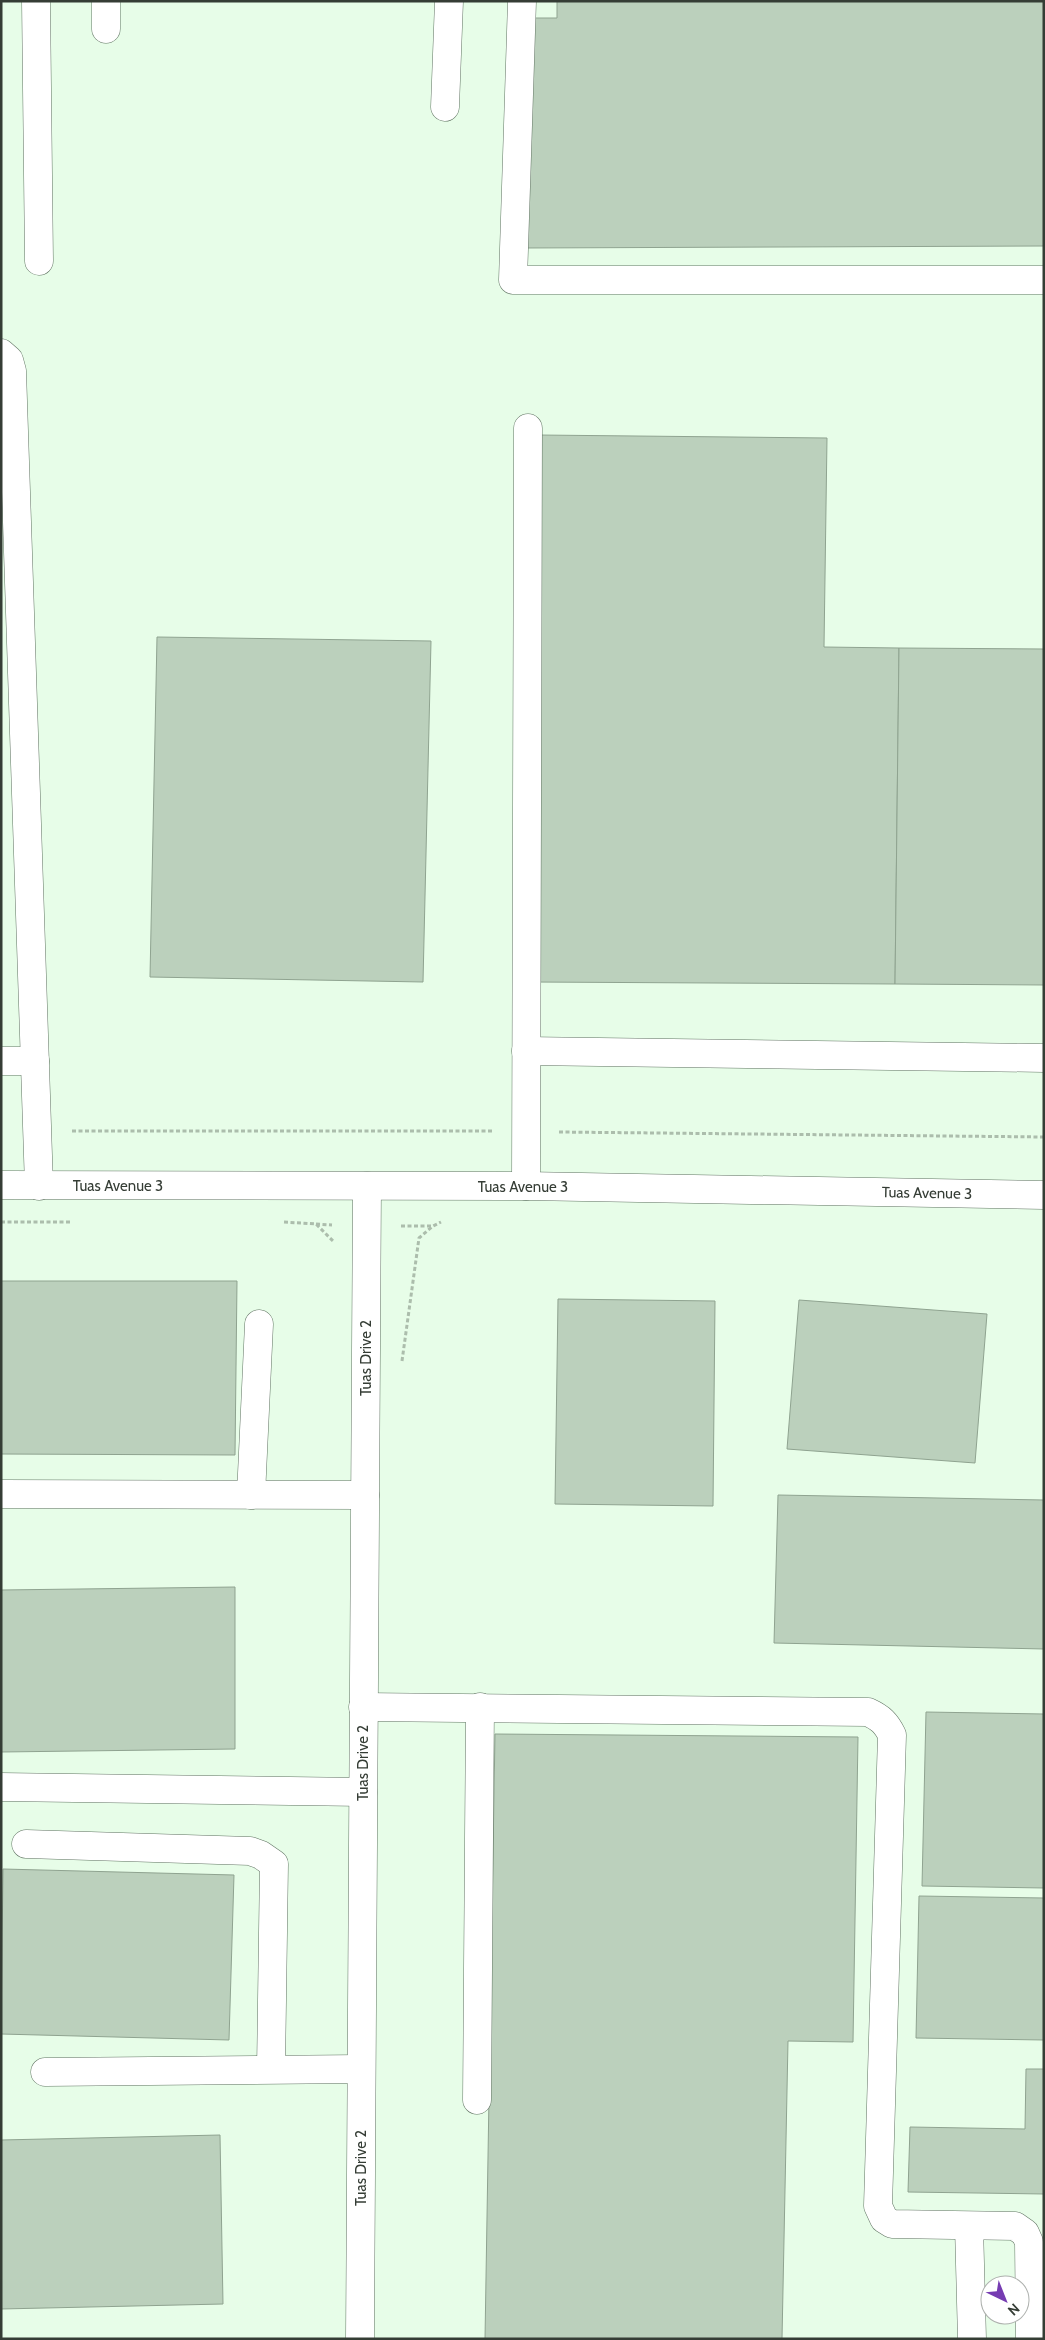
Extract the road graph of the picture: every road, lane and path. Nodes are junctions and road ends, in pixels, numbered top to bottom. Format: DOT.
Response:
graph roads {
  1 [pos="36,1"];
  2 [pos="106,1"];
  3 [pos="449,1"];
  4 [pos="522,1"];
  5 [pos="106,29"];
  6 [pos="445,107"];
  7 [pos="39,261"];
  8 [pos="1044,280"];
  9 [pos="1,352"];
  10 [pos="528,428"];
  11 [pos="526,1051"];
  12 [pos="1044,1058"];
  13 [pos="35,1060"];
  14 [pos="1,1061"];
  15 [pos="1,1185"];
  16 [pos="39,1186"];
  17 [pos="367,1186"];
  18 [pos="526,1186"];
  19 [pos="1044,1195"];
  20 [pos="1,1222"];
  21 [pos="79,1222"];
  22 [pos="281,1222"];
  23 [pos="334,1242"];
  24 [pos="259,1324"];
  25 [pos="1,1494"];
  26 [pos="252,1495"];
  27 [pos="365,1495"];
  28 [pos="363,1707"];
  29 [pos="480,1707"];
  30 [pos="1,1787"];
  31 [pos="363,1792"];
  32 [pos="26,1844"];
  33 [pos="271,2069"];
  34 [pos="361,2069"];
  35 [pos="45,2072"];
  36 [pos="477,2100"];
  37 [pos="969,2226"];
  38 [pos="360,2339"];
  39 [pos="972,2339"];
  40 [pos="1030,2339"];
  1 -- 7 [label="street"];
  2 -- 5 [label="street"];
  3 -- 6 [label="street"];
  4 -- 8 [label="street"];
  9 -- 13 [label="street"];
  10 -- 11 [label="street"];
  11 -- 12 [label="street"];
  11 -- 18 [label="street"];
  13 -- 14 [label="street"];
  13 -- 16 [label="street"];
  15 -- 16 [label="street, Tuas Avenue 3"];
  16 -- 17 [label="street, Tuas Avenue 3"];
  17 -- 18 [label="street, Tuas Avenue 3"];
  17 -- 27 [label="street, Tuas Drive 2"];
  18 -- 19 [label="street, Tuas Avenue 3"];
  20 -- 21 [label="path"];
  22 -- 23 [label="path"];
  24 -- 26 [label="street"];
  25 -- 26 [label="street"];
  26 -- 27 [label="street"];
  27 -- 28 [label="street, Tuas Drive 2"];
  28 -- 29 [label="street"];
  28 -- 31 [label="street, Tuas Drive 2"];
  29 -- 36 [label="street"];
  29 -- 37 [label="street"];
  30 -- 31 [label="street"];
  31 -- 34 [label="street, Tuas Drive 2"];
  32 -- 33 [label="street"];
  33 -- 34 [label="street"];
  33 -- 35 [label="street"];
  34 -- 38 [label="street, Tuas Drive 2"];
  37 -- 39 [label="street"];
  37 -- 40 [label="street"];
}
